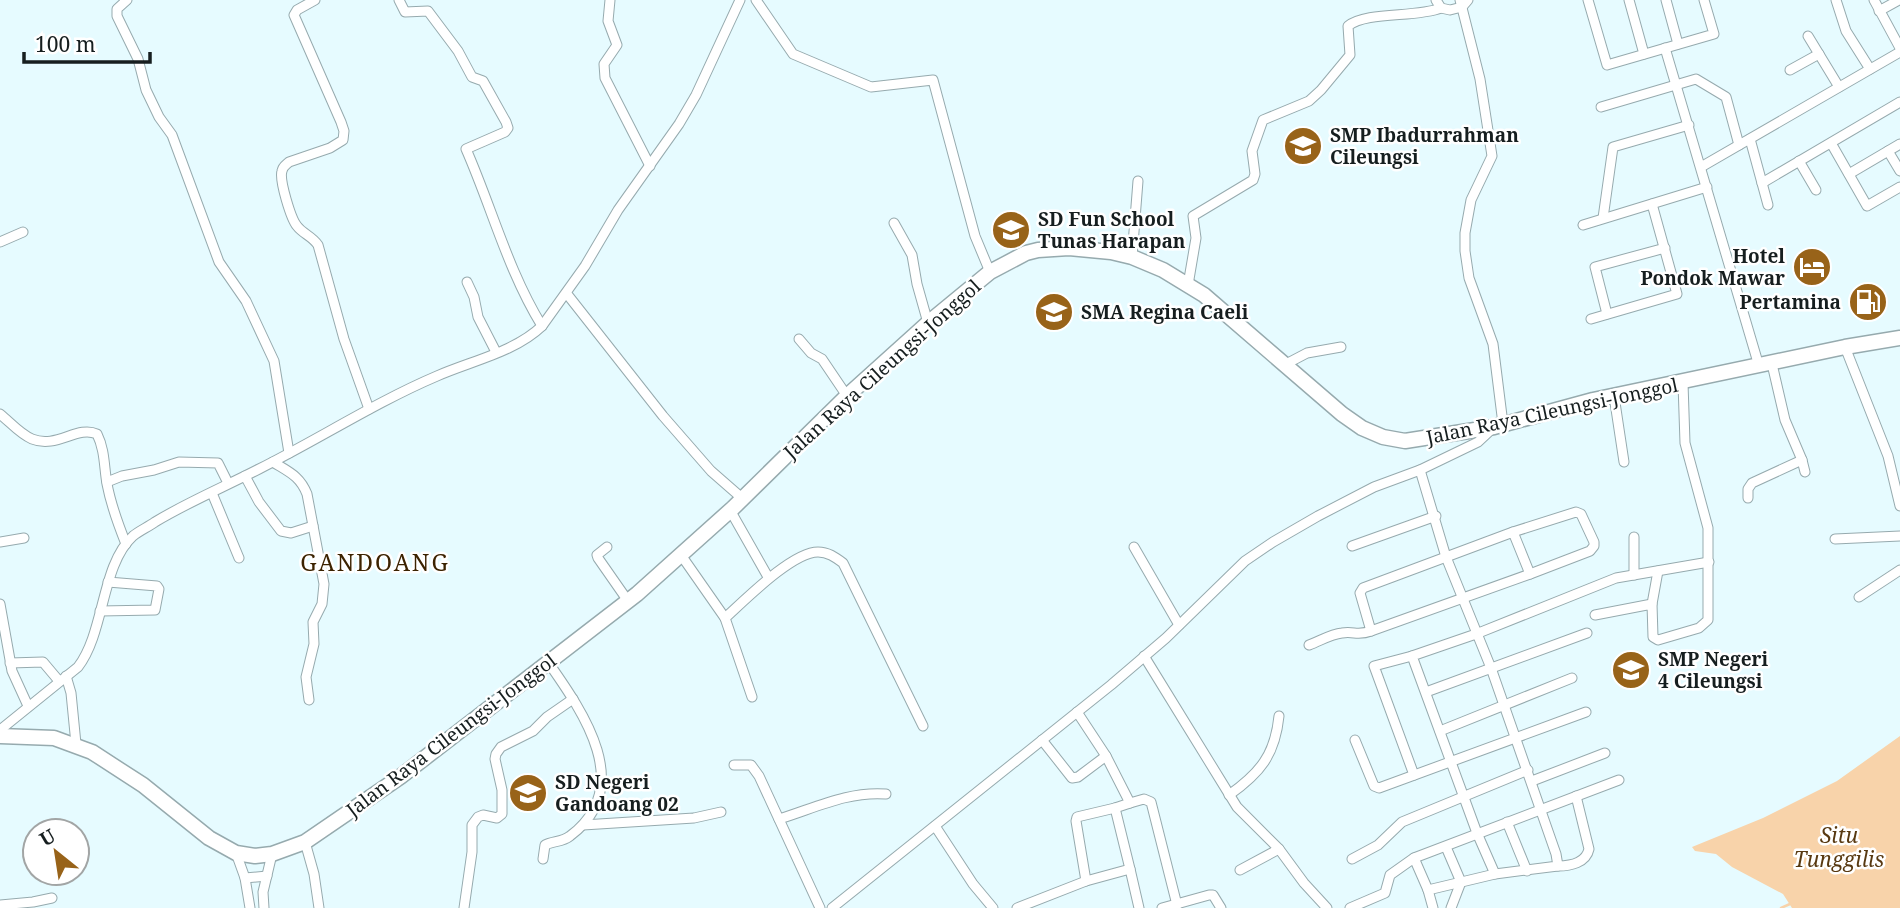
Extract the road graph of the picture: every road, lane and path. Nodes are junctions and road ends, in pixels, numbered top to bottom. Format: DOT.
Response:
graph roads {
  1 [pos="127,0"];
  2 [pos="315,0"];
  3 [pos="398,0"];
  4 [pos="610,0"];
  5 [pos="740,0"];
  6 [pos="756,0"];
  7 [pos="1588,0"];
  8 [pos="1629,0"];
  9 [pos="1666,0"];
  10 [pos="1704,0"];
  11 [pos="1836,0"];
  12 [pos="1874,0"];
  13 [pos="1899,0"];
  14 [pos="1463,2"];
  15 [pos="1438,4"];
  16 [pos="1879,11"];
  17 [pos="1808,36"];
  18 [pos="1678,44"];
  19 [pos="1665,48"];
  20 [pos="1900,50"];
  21 [pos="1644,54"];
  22 [pos="1819,54"];
  23 [pos="1870,69"];
  24 [pos="1790,70"];
  25 [pos="1676,85"];
  26 [pos="1839,87"];
  27 [pos="1900,102"];
  28 [pos="1601,107"];
  29 [pos="1689,125"];
  30 [pos="1750,139"];
  31 [pos="1830,143"];
  32 [pos="1900,144"];
  33 [pos="1739,145"];
  34 [pos="1888,151"];
  35 [pos="1799,161"];
  36 [pos="650,166"];
  37 [pos="1701,167"];
  38 [pos="1900,171"];
  39 [pos="1849,174"];
  40 [pos="1138,181"];
  41 [pos="1762,183"];
  42 [pos="1707,187"];
  43 [pos="1900,187"];
  44 [pos="1816,190"];
  45 [pos="1652,204"];
  46 [pos="1768,205"];
  47 [pos="1604,218"];
  48 [pos="894,223"];
  49 [pos="1583,225"];
  50 [pos="23,232"];
  51 [pos="0,242"];
  52 [pos="1665,248"];
  53 [pos="1132,257"];
  54 [pos="990,272"];
  55 [pos="467,282"];
  56 [pos="1188,285"];
  57 [pos="567,294"];
  58 [pos="1607,314"];
  59 [pos="1591,319"];
  60 [pos="928,323"];
  61 [pos="542,326"];
  62 [pos="1900,338"];
  63 [pos="799,340"];
  64 [pos="1341,347"];
  65 [pos="1845,347"];
  66 [pos="496,352"];
  67 [pos="1286,364"];
  68 [pos="1766,365"];
  69 [pos="1683,383"];
  70 [pos="847,396"];
  71 [pos="1614,396"];
  72 [pos="369,409"];
  73 [pos="0,414"];
  74 [pos="1498,425"];
  75 [pos="289,453"];
  76 [pos="1802,460"];
  77 [pos="273,462"];
  78 [pos="1624,462"];
  79 [pos="1420,470"];
  80 [pos="1805,472"];
  81 [pos="245,476"];
  82 [pos="107,482"];
  83 [pos="228,483"];
  84 [pos="212,493"];
  85 [pos="1748,498"];
  86 [pos="743,499"];
  87 [pos="1900,506"];
  88 [pos="730,510"];
  89 [pos="1436,516"];
  90 [pos="313,526"];
  91 [pos="1513,532"];
  92 [pos="1900,536"];
  93 [pos="1634,537"];
  94 [pos="24,538"];
  95 [pos="1835,539"];
  96 [pos="0,542"];
  97 [pos="126,544"];
  98 [pos="1352,546"];
  99 [pos="607,547"];
  100 [pos="1134,547"];
  101 [pos="681,555"];
  102 [pos="1446,557"];
  103 [pos="239,558"];
  104 [pos="1709,562"];
  105 [pos="1900,570"];
  106 [pos="1658,571"];
  107 [pos="1530,574"];
  108 [pos="1634,575"];
  109 [pos="768,577"];
  110 [pos="108,582"];
  111 [pos="1859,597"];
  112 [pos="1461,598"];
  113 [pos="628,601"];
  114 [pos="0,604"];
  115 [pos="1652,604"];
  116 [pos="100,611"];
  117 [pos="1595,615"];
  118 [pos="725,618"];
  119 [pos="1179,625"];
  120 [pos="1371,631"];
  121 [pos="1587,633"];
  122 [pos="1476,634"];
  123 [pos="1309,645"];
  124 [pos="1144,656"];
  125 [pos="1412,656"];
  126 [pos="548,662"];
  127 [pos="10,663"];
  128 [pos="1491,668"];
  129 [pos="1572,678"];
  130 [pos="62,679"];
  131 [pos="1426,692"];
  132 [pos="752,697"];
  133 [pos="573,699"];
  134 [pos="309,700"];
  135 [pos="1504,705"];
  136 [pos="28,706"];
  137 [pos="1077,712"];
  138 [pos="1586,712"];
  139 [pos="1279,716"];
  140 [pos="923,726"];
  141 [pos="0,730"];
  142 [pos="1440,731"];
  143 [pos="0,736"];
  144 [pos="1516,738"];
  145 [pos="1042,740"];
  146 [pos="1355,740"];
  147 [pos="76,744"];
  148 [pos="1605,752"];
  149 [pos="1106,756"];
  150 [pos="1451,762"];
  151 [pos="734,765"];
  152 [pos="1528,771"];
  153 [pos="1414,775"];
  154 [pos="1619,780"];
  155 [pos="1532,781"];
  156 [pos="886,794"];
  157 [pos="1229,794"];
  158 [pos="1576,796"];
  159 [pos="1464,798"];
  160 [pos="1130,803"];
  161 [pos="1115,808"];
  162 [pos="1542,809"];
  163 [pos="721,812"];
  164 [pos="779,820"];
  165 [pos="1507,822"];
  166 [pos="583,825"];
  167 [pos="935,826"];
  168 [pos="1477,833"];
  169 [pos="305,842"];
  170 [pos="1446,847"];
  171 [pos="1279,849"];
  172 [pos="236,853"];
  173 [pos="272,854"];
  174 [pos="1414,858"];
  175 [pos="543,859"];
  176 [pos="1352,859"];
  177 [pos="1558,866"];
  178 [pos="1130,869"];
  179 [pos="1240,870"];
  180 [pos="1527,870"];
  181 [pos="1495,874"];
  182 [pos="267,876"];
  183 [pos="245,878"];
  184 [pos="1086,881"];
  185 [pos="1461,882"];
  186 [pos="1428,890"];
  187 [pos="52,898"];
  188 [pos="0,905"];
  189 [pos="1177,905"];
  190 [pos="250,908"];
  191 [pos="264,908"];
  192 [pos="319,908"];
  193 [pos="464,908"];
  194 [pos="820,908"];
  195 [pos="832,908"];
  196 [pos="993,908"];
  197 [pos="1017,908"];
  198 [pos="1139,908"];
  199 [pos="1162,908"];
  200 [pos="1221,908"];
  201 [pos="1327,908"];
  202 [pos="1350,908"];
  203 [pos="1433,908"];
  204 [pos="1451,908"];
  1 -- 75 [label="street"];
  2 -- 72 [label="street"];
  3 -- 61 [label="street"];
  4 -- 36 [label="street"];
  5 -- 36 [label="street"];
  6 -- 54 [label="street"];
  7 -- 21 [label="street"];
  8 -- 21 [label="street"];
  9 -- 18 [label="street"];
  10 -- 18 [label="street"];
  11 -- 23 [label="street"];
  12 -- 16 [label="street"];
  13 -- 16 [label="street"];
  14 -- 15 [label="street"];
  14 -- 74 [label="street"];
  15 -- 56 [label="street"];
  16 -- 20 [label="street"];
  17 -- 22 [label="street"];
  18 -- 19 [label="street"];
  19 -- 21 [label="street"];
  19 -- 25 [label="street"];
  20 -- 23 [label="street"];
  22 -- 24 [label="street"];
  22 -- 26 [label="street"];
  23 -- 26 [label="street"];
  25 -- 28 [label="street"];
  25 -- 29 [label="street"];
  25 -- 33 [label="street"];
  26 -- 30 [label="street"];
  27 -- 31 [label="street"];
  29 -- 37 [label="street"];
  29 -- 47 [label="street"];
  30 -- 33 [label="street"];
  30 -- 41 [label="street"];
  31 -- 35 [label="street"];
  31 -- 39 [label="street"];
  32 -- 34 [label="street"];
  33 -- 37 [label="street"];
  34 -- 38 [label="street"];
  34 -- 39 [label="street"];
  35 -- 41 [label="street"];
  35 -- 44 [label="street"];
  36 -- 57 [label="street"];
  37 -- 42 [label="street"];
  39 -- 43 [label="street"];
  40 -- 53 [label="street"];
  41 -- 46 [label="street"];
  42 -- 45 [label="street"];
  42 -- 68 [label="street"];
  45 -- 47 [label="street"];
  45 -- 52 [label="street"];
  47 -- 49 [label="street"];
  48 -- 60 [label="street"];
  50 -- 51 [label="street"];
  52 -- 58 [label="street"];
  52 -- 58 [label="street"];
  53 -- 54 [label="main road, Jalan Raya Cileungsi-Jonggol"];
  53 -- 56 [label="main road, Jalan Raya Cileungsi-Jonggol"];
  54 -- 60 [label="main road, Jalan Raya Cileungsi-Jonggol"];
  55 -- 66 [label="street"];
  56 -- 67 [label="main road, Jalan Raya Cileungsi-Jonggol"];
  57 -- 61 [label="street"];
  57 -- 86 [label="street"];
  58 -- 59 [label="street"];
  60 -- 70 [label="main road, Jalan Raya Cileungsi-Jonggol"];
  61 -- 66 [label="street"];
  62 -- 65 [label="main road, Jalan Raya Cileungsi-Jonggol"];
  63 -- 70 [label="street"];
  64 -- 67 [label="street"];
  65 -- 68 [label="main road, Jalan Raya Cileungsi-Jonggol"];
  65 -- 87 [label="street"];
  66 -- 72 [label="street"];
  67 -- 74 [label="main road, Jalan Raya Cileungsi-Jonggol"];
  68 -- 69 [label="main road, Jalan Raya Cileungsi-Jonggol"];
  68 -- 76 [label="street"];
  69 -- 71 [label="main road, Jalan Raya Cileungsi-Jonggol"];
  69 -- 104 [label="street"];
  70 -- 86 [label="main road, Jalan Raya Cileungsi-Jonggol"];
  71 -- 74 [label="main road, Jalan Raya Cileungsi-Jonggol"];
  71 -- 78 [label="street"];
  72 -- 75 [label="street"];
  73 -- 82 [label="street"];
  74 -- 79 [label="street"];
  75 -- 77 [label="street"];
  76 -- 80 [label="street"];
  76 -- 85 [label="street"];
  77 -- 81 [label="street"];
  77 -- 90 [label="street"];
  79 -- 89 [label="street"];
  79 -- 119 [label="street"];
  81 -- 83 [label="street"];
  81 -- 90 [label="street"];
  82 -- 83 [label="street"];
  82 -- 97 [label="street"];
  83 -- 84 [label="street"];
  84 -- 97 [label="street"];
  84 -- 103 [label="street"];
  86 -- 88 [label="main road, Jalan Raya Cileungsi-Jonggol"];
  88 -- 101 [label="main road, Jalan Raya Cileungsi-Jonggol"];
  88 -- 109 [label="street"];
  89 -- 98 [label="street"];
  89 -- 102 [label="street"];
  90 -- 134 [label="street"];
  91 -- 102 [label="street"];
  91 -- 107 [label="street"];
  91 -- 107 [label="street"];
  92 -- 95 [label="street"];
  93 -- 108 [label="street"];
  94 -- 96 [label="street"];
  97 -- 110 [label="street"];
  99 -- 113 [label="street"];
  100 -- 119 [label="street"];
  101 -- 113 [label="main road, Jalan Raya Cileungsi-Jonggol"];
  101 -- 118 [label="street"];
  102 -- 112 [label="street"];
  102 -- 120 [label="street"];
  104 -- 106 [label="street"];
  104 -- 115 [label="street"];
  105 -- 111 [label="street"];
  106 -- 108 [label="street"];
  106 -- 115 [label="street"];
  107 -- 112 [label="street"];
  108 -- 122 [label="street"];
  109 -- 118 [label="street"];
  109 -- 140 [label="street"];
  110 -- 116 [label="street"];
  110 -- 116 [label="street"];
  112 -- 120 [label="street"];
  112 -- 122 [label="street"];
  113 -- 126 [label="main road, Jalan Raya Cileungsi-Jonggol"];
  114 -- 127 [label="street"];
  115 -- 117 [label="street"];
  116 -- 130 [label="street"];
  118 -- 132 [label="street"];
  119 -- 124 [label="street"];
  120 -- 123 [label="street"];
  121 -- 128 [label="street"];
  122 -- 125 [label="street"];
  122 -- 128 [label="street"];
  124 -- 137 [label="street"];
  124 -- 157 [label="street"];
  125 -- 131 [label="street"];
  125 -- 153 [label="street"];
  126 -- 133 [label="street"];
  126 -- 169 [label="main road, Jalan Raya Cileungsi-Jonggol"];
  127 -- 130 [label="street"];
  127 -- 136 [label="street"];
  128 -- 131 [label="street"];
  128 -- 135 [label="street"];
  129 -- 135 [label="street"];
  130 -- 136 [label="street"];
  130 -- 147 [label="street"];
  131 -- 142 [label="street"];
  133 -- 166 [label="street"];
  133 -- 193 [label="street"];
  135 -- 142 [label="street"];
  135 -- 144 [label="street"];
  136 -- 141 [label="street"];
  137 -- 145 [label="street"];
  137 -- 149 [label="street"];
  138 -- 144 [label="street"];
  139 -- 157 [label="street"];
  142 -- 150 [label="street"];
  143 -- 147 [label="main road, Jalan Raya Cileungsi-Jonggol"];
  144 -- 150 [label="street"];
  144 -- 152 [label="street"];
  145 -- 149 [label="street"];
  145 -- 167 [label="street"];
  146 -- 153 [label="street"];
  147 -- 172 [label="main road, Jalan Raya Cileungsi-Jonggol"];
  148 -- 155 [label="street"];
  149 -- 160 [label="street"];
  150 -- 153 [label="street"];
  150 -- 159 [label="street"];
  151 -- 164 [label="street"];
  152 -- 155 [label="street"];
  152 -- 159 [label="street"];
  154 -- 158 [label="street"];
  155 -- 162 [label="street"];
  156 -- 164 [label="street"];
  157 -- 171 [label="street"];
  158 -- 162 [label="street"];
  158 -- 177 [label="street"];
  159 -- 168 [label="street"];
  159 -- 176 [label="street"];
  160 -- 161 [label="street"];
  160 -- 189 [label="street"];
  161 -- 178 [label="street"];
  161 -- 184 [label="street"];
  162 -- 165 [label="street"];
  162 -- 177 [label="street"];
  163 -- 166 [label="street"];
  164 -- 194 [label="street"];
  165 -- 168 [label="street"];
  165 -- 180 [label="street"];
  166 -- 175 [label="street"];
  167 -- 195 [label="street"];
  167 -- 196 [label="street"];
  168 -- 170 [label="street"];
  168 -- 181 [label="street"];
  169 -- 173 [label="main road, Jalan Raya Cileungsi-Jonggol"];
  169 -- 192 [label="street"];
  170 -- 174 [label="street"];
  170 -- 185 [label="street"];
  171 -- 179 [label="street"];
  171 -- 201 [label="street"];
  172 -- 173 [label="main road, Jalan Raya Cileungsi-Jonggol"];
  172 -- 183 [label="street"];
  173 -- 182 [label="street"];
  174 -- 186 [label="street"];
  174 -- 202 [label="street"];
  177 -- 180 [label="street"];
  178 -- 184 [label="street"];
  178 -- 198 [label="street"];
  180 -- 181 [label="street"];
  181 -- 185 [label="street"];
  182 -- 183 [label="street"];
  182 -- 191 [label="street"];
  183 -- 190 [label="street"];
  184 -- 197 [label="street"];
  185 -- 186 [label="street"];
  185 -- 204 [label="street"];
  186 -- 203 [label="street"];
  187 -- 188 [label="street"];
  189 -- 199 [label="street"];
  189 -- 200 [label="street"];
}
